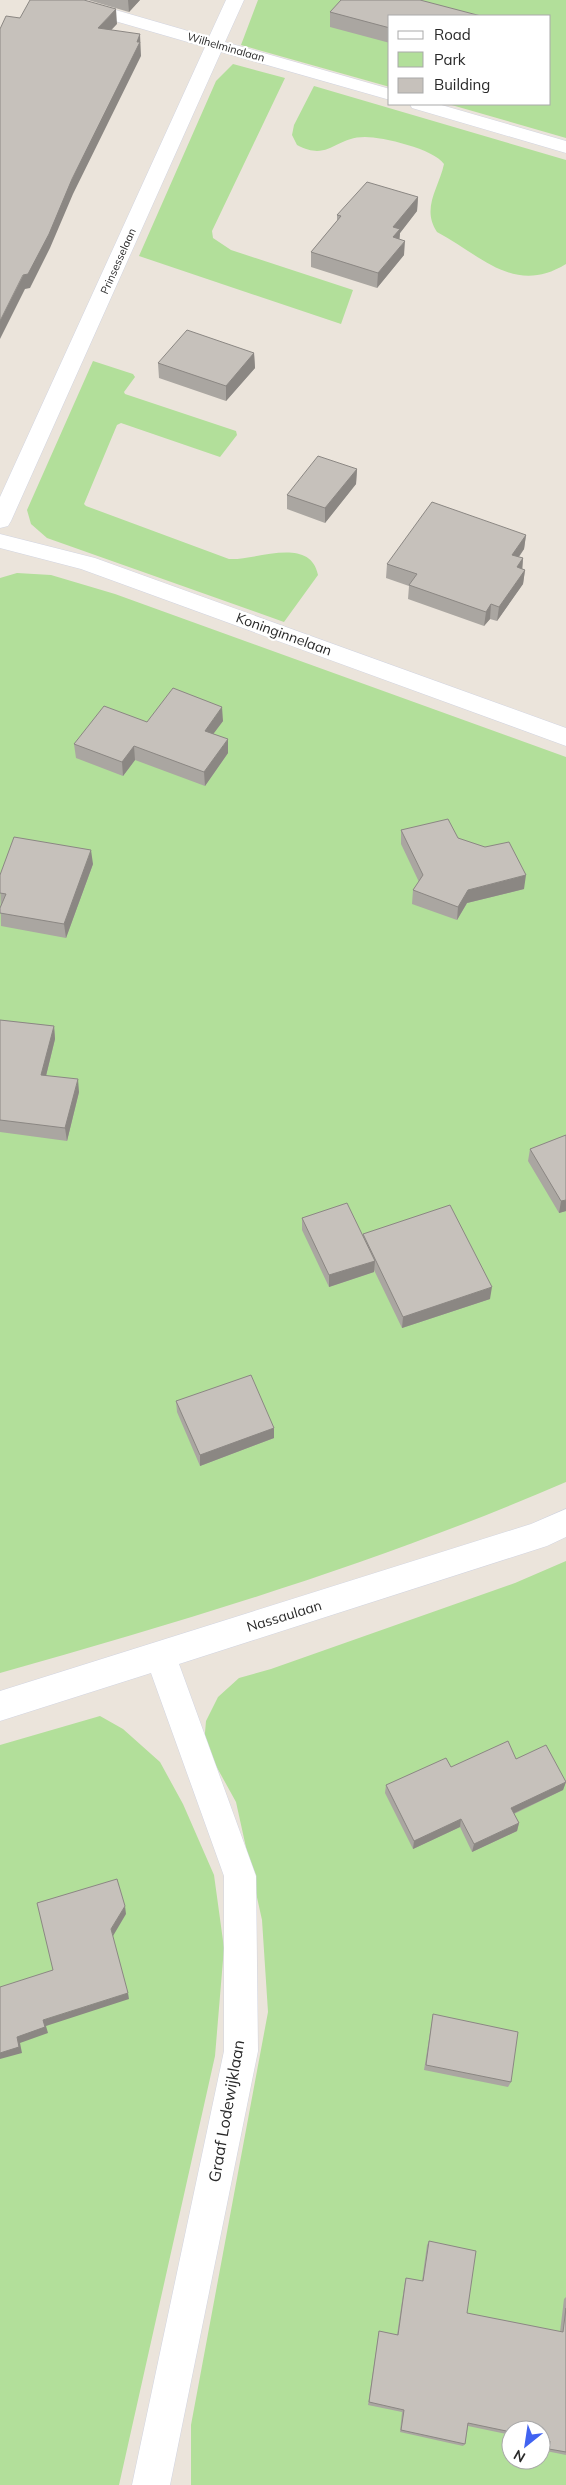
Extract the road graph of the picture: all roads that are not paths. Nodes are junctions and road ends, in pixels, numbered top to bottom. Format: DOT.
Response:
graph roads {
  1 [pos="62,0"];
  2 [pos="235,0"];
  3 [pos="217,45"];
  4 [pos="388,94"];
  5 [pos="422,105"];
  6 [pos="566,147"];
  7 [pos="0,521"];
  8 [pos="0,541"];
  9 [pos="566,737"];
  10 [pos="566,1523"];
  11 [pos="160,1655"];
  12 [pos="0,1706"];
  13 [pos="151,2485"];
  1 -- 3 [label="street, Wilhelminalaan"];
  2 -- 3 [label="street, Prinsesselaan"];
  3 -- 4 [label="street, Wilhelminalaan"];
  3 -- 7 [label="street, Prinsesselaan"];
  5 -- 6 [label="street"];
  8 -- 9 [label="street, Koninginnelaan"];
  10 -- 11 [label="street, Nassaulaan"];
  11 -- 12 [label="street, Nassaulaan"];
  11 -- 13 [label="street, Graaf Lodewijklaan"];
}
